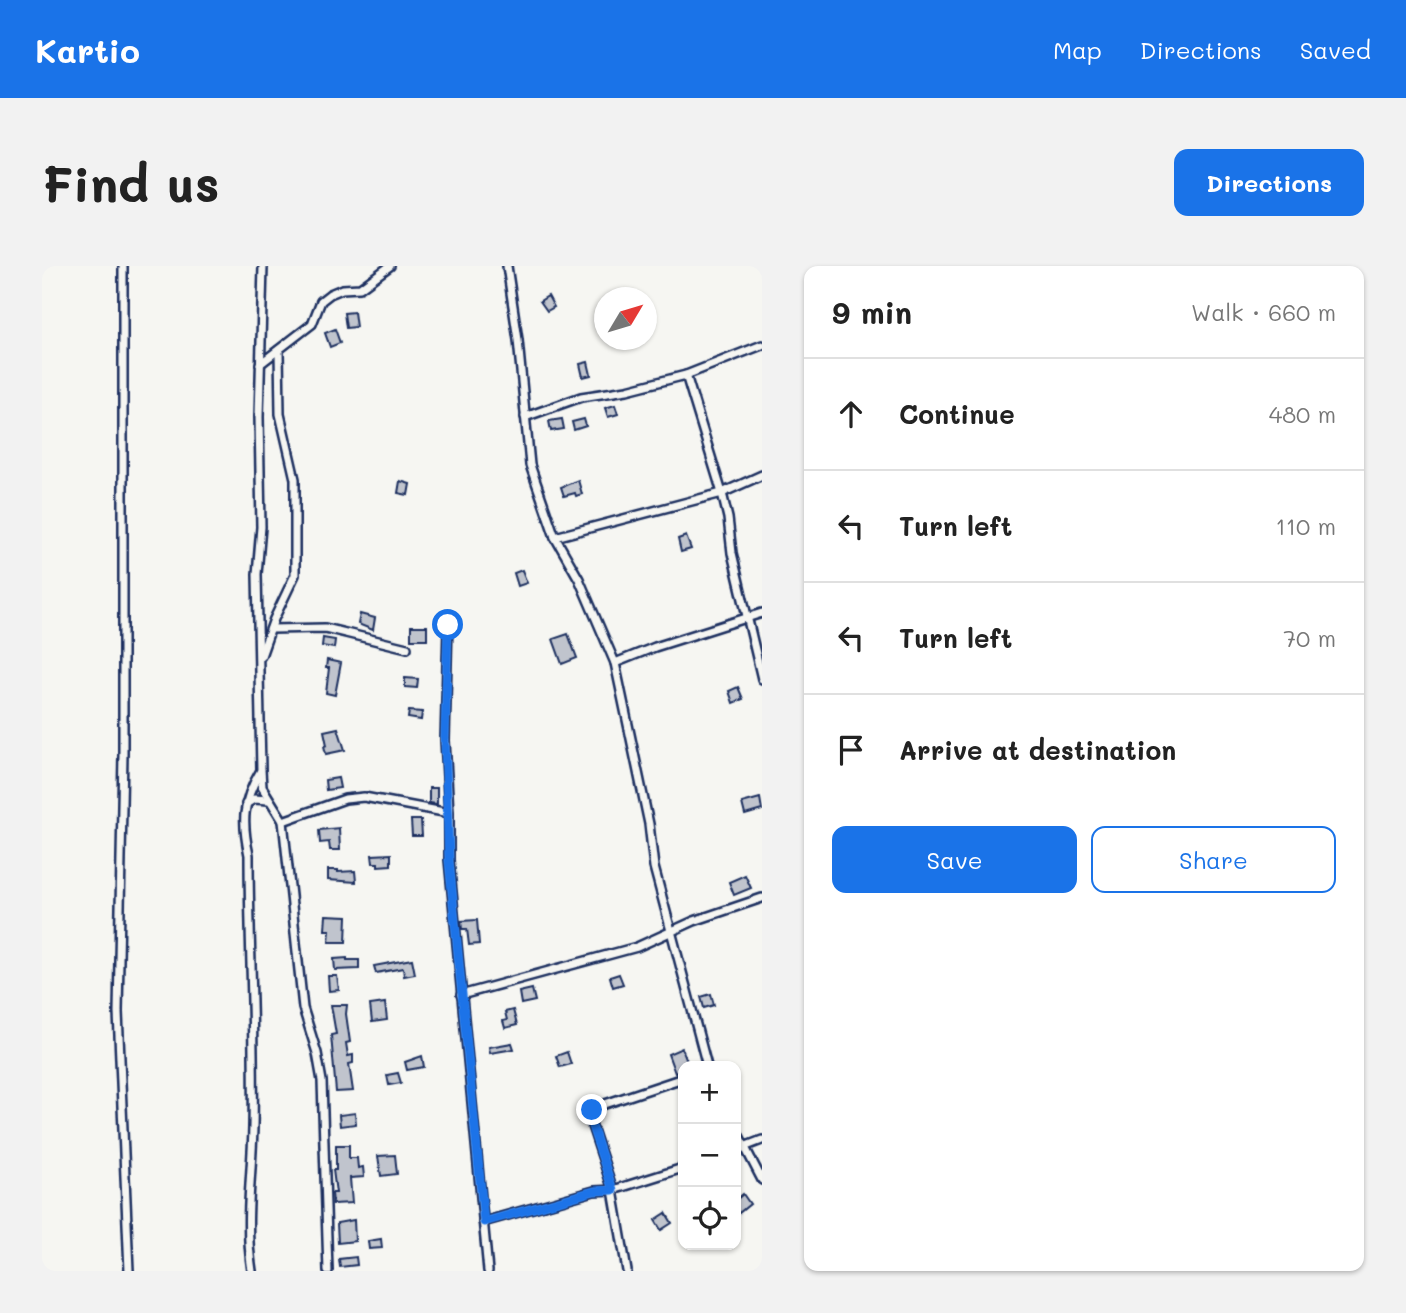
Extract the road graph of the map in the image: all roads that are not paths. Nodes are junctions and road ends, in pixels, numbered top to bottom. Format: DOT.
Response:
graph roads {
  1 [pos="123,266"];
  2 [pos="262,266"];
  3 [pos="390,266"];
  4 [pos="507,266"];
  5 [pos="762,345"];
  6 [pos="279,350"];
  7 [pos="260,363"];
  8 [pos="686,375"];
  9 [pos="525,417"];
  10 [pos="762,475"];
  11 [pos="722,493"];
  12 [pos="555,537"];
  13 [pos="762,613"];
  14 [pos="749,618"];
  15 [pos="448,625"];
  16 [pos="271,629"];
  17 [pos="407,648"];
  18 [pos="260,660"];
  19 [pos="615,663"];
  20 [pos="762,679"];
  21 [pos="261,770"];
  22 [pos="268,800"];
  23 [pos="246,804"];
  24 [pos="449,813"];
  25 [pos="283,821"];
  26 [pos="762,898"];
  27 [pos="670,933"];
  28 [pos="461,995"];
  29 [pos="706,1061"];
  30 [pos="678,1080"];
  31 [pos="762,1140"];
  32 [pos="741,1148"];
  33 [pos="741,1149"];
  34 [pos="678,1170"];
  35 [pos="762,1180"];
  36 [pos="613,1190"];
  37 [pos="484,1222"];
  38 [pos="129,1271"];
  39 [pos="253,1271"];
  40 [pos="328,1271"];
  41 [pos="488,1271"];
  42 [pos="627,1271"];
  1 -- 38 [label="street"];
  2 -- 7 [label="street"];
  3 -- 6 [label="street"];
  4 -- 9 [label="street"];
  5 -- 8 [label="street"];
  6 -- 7 [label="street"];
  6 -- 16 [label="street"];
  7 -- 18 [label="street"];
  8 -- 9 [label="street"];
  8 -- 11 [label="street"];
  9 -- 12 [label="street"];
  10 -- 11 [label="street"];
  11 -- 12 [label="street"];
  11 -- 14 [label="street"];
  12 -- 19 [label="street"];
  13 -- 14 [label="street"];
  14 -- 19 [label="street"];
  14 -- 20 [label="street"];
  15 -- 24 [label="street"];
  16 -- 17 [label="street"];
  16 -- 18 [label="street"];
  18 -- 21 [label="street"];
  19 -- 27 [label="street"];
  21 -- 22 [label="street"];
  21 -- 23 [label="street"];
  22 -- 23 [label="street"];
  22 -- 25 [label="street"];
  23 -- 39 [label="street"];
  24 -- 25 [label="street"];
  24 -- 28 [label="street"];
  25 -- 40 [label="street"];
  26 -- 27 [label="street"];
  27 -- 28 [label="street"];
  27 -- 29 [label="street"];
  28 -- 37 [label="street"];
  30 -- 36 [label="street"];
  31 -- 32 [label="street"];
  33 -- 35 [label="street"];
  34 -- 36 [label="street"];
  36 -- 37 [label="street"];
  36 -- 42 [label="street"];
  37 -- 41 [label="street"];
}
